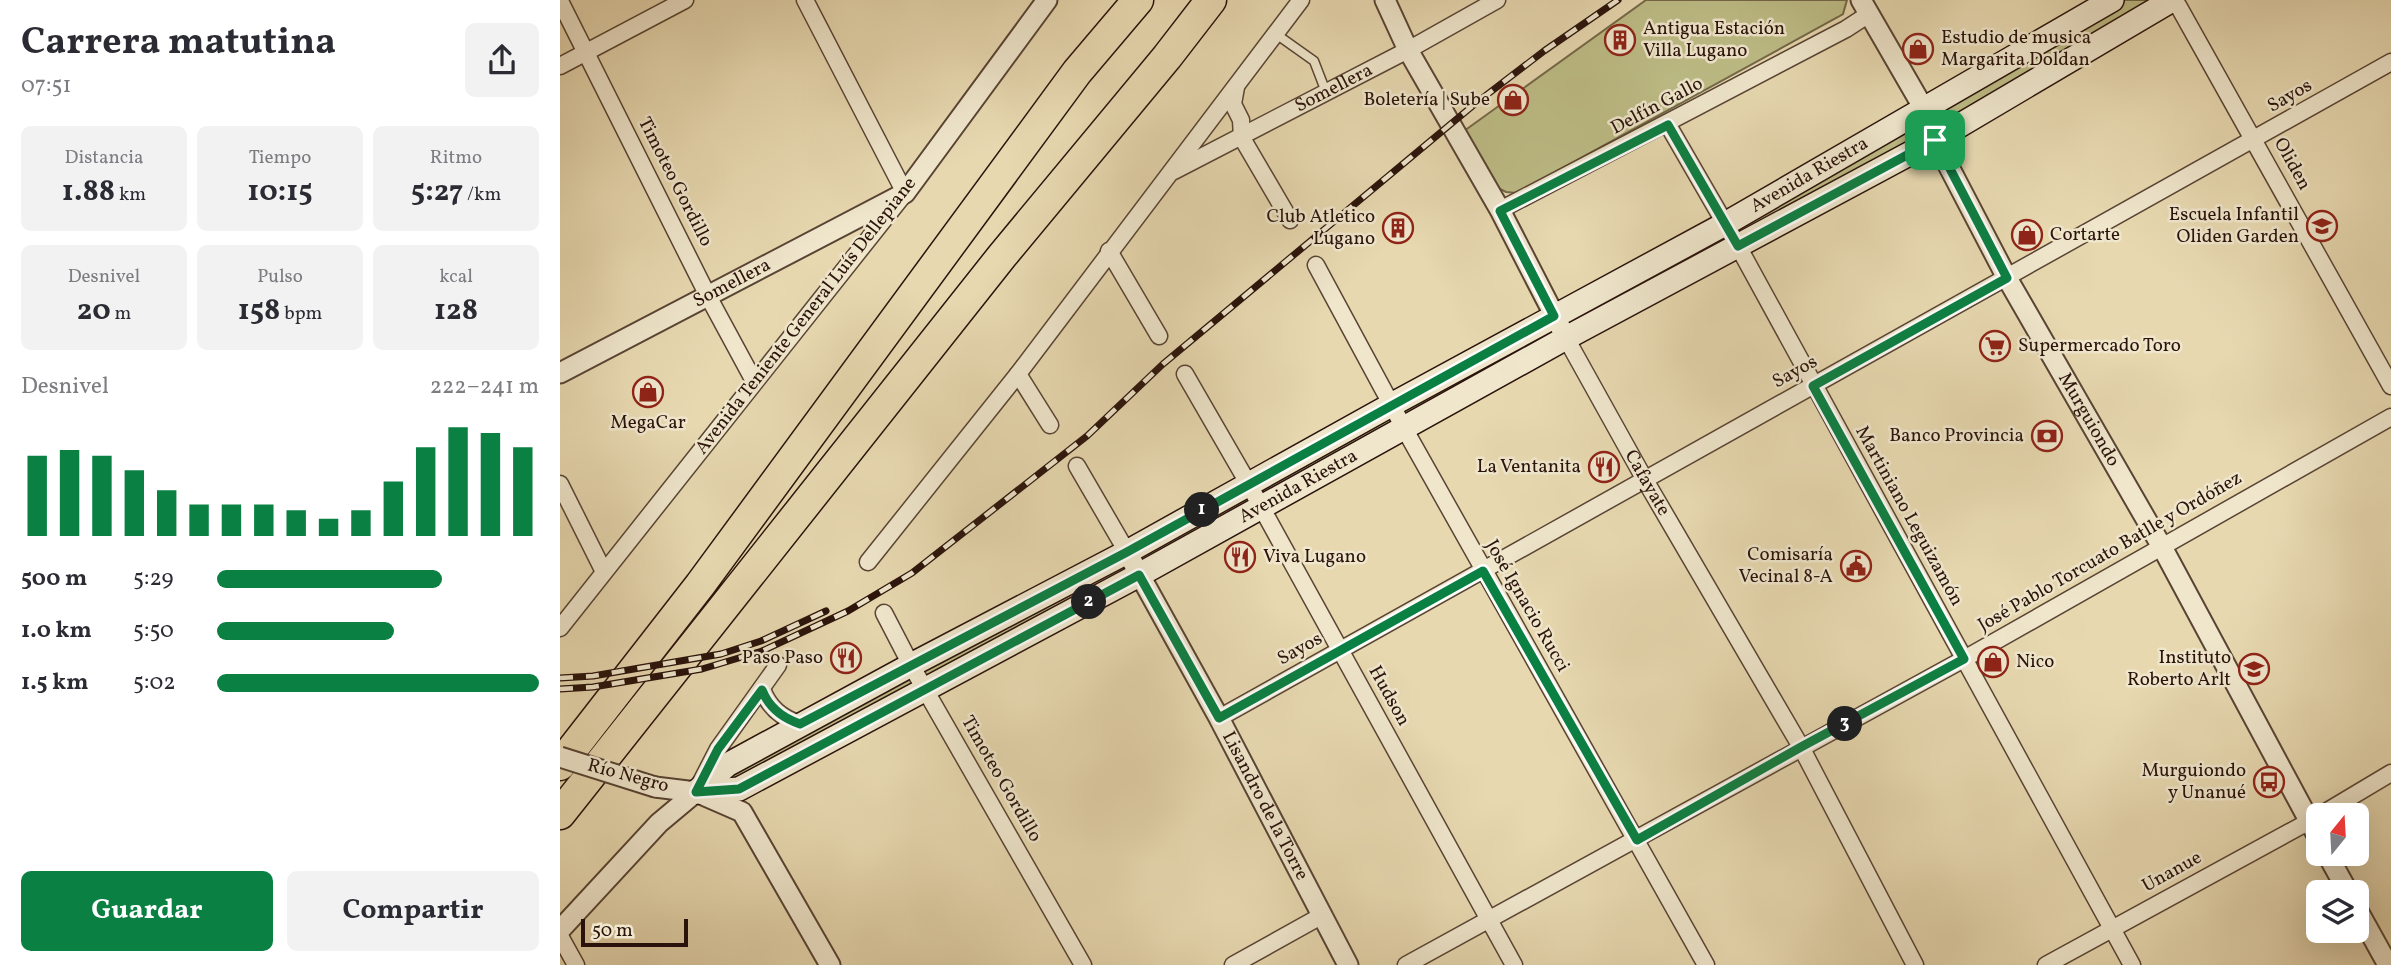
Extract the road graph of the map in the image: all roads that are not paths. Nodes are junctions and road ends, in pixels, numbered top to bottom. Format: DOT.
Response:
graph roads {
  1 [pos="685,0"];
  2 [pos="805,0"];
  3 [pos="1048,0"];
  4 [pos="1138,0"];
  5 [pos="1211,0"];
  6 [pos="1301,0"];
  7 [pos="1385,0"];
  8 [pos="1497,0"];
  9 [pos="2112,0"];
  10 [pos="2174,0"];
  11 [pos="560,1"];
  12 [pos="1865,7"];
  13 [pos="1276,34"];
  14 [pos="1408,50"];
  15 [pos="586,52"];
  16 [pos="2391,62"];
  17 [pos="560,66"];
  18 [pos="1236,87"];
  19 [pos="1326,92"];
  20 [pos="1924,109"];
  21 [pos="1668,125"];
  22 [pos="1242,138"];
  23 [pos="1935,140"];
  24 [pos="2254,140"];
  25 [pos="1169,173"];
  26 [pos="905,193"];
  27 [pos="1500,211"];
  28 [pos="1290,220"];
  29 [pos="1725,224"];
  30 [pos="1738,246"];
  31 [pos="1109,251"];
  32 [pos="1316,265"];
  33 [pos="2007,278"];
  34 [pos="708,296"];
  35 [pos="1554,316"];
  36 [pos="1160,336"];
  37 [pos="1566,338"];
  38 [pos="560,373"];
  39 [pos="1018,374"];
  40 [pos="1185,374"];
  41 [pos="754,381"];
  42 [pos="1813,386"];
  43 [pos="2391,386"];
  44 [pos="1391,405"];
  45 [pos="2391,417"];
  46 [pos="1050,425"];
  47 [pos="1404,428"];
  48 [pos="1077,466"];
  49 [pos="1645,480"];
  50 [pos="1248,483"];
  51 [pos="560,484"];
  52 [pos="1260,508"];
  53 [pos="2162,547"];
  54 [pos="1127,552"];
  55 [pos="868,562"];
  56 [pos="1483,571"];
  57 [pos="604,572"];
  58 [pos="1139,575"];
  59 [pos="884,613"];
  60 [pos="560,628"];
  61 [pos="1340,650"];
  62 [pos="1964,659"];
  63 [pos="778,665"];
  64 [pos="911,665"];
  65 [pos="762,690"];
  66 [pos="925,690"];
  67 [pos="1219,718"];
  68 [pos="800,724"];
  69 [pos="1801,747"];
  70 [pos="560,757"];
  71 [pos="560,765"];
  72 [pos="2391,773"];
  73 [pos="696,792"];
  74 [pos="2307,803"];
  75 [pos="2341,803"];
  76 [pos="560,814"];
  77 [pos="2306,823"];
  78 [pos="1637,840"];
  79 [pos="1321,916"];
  80 [pos="1489,921"];
  81 [pos="2113,929"];
  82 [pos="560,930"];
  83 [pos="2369,931"];
  84 [pos="560,936"];
  85 [pos="576,965"];
  86 [pos="830,965"];
  87 [pos="1083,965"];
  88 [pos="1233,965"];
  89 [pos="1348,965"];
  90 [pos="1406,965"];
  91 [pos="1514,965"];
  92 [pos="1706,965"];
  93 [pos="1915,965"];
  94 [pos="2046,965"];
  95 [pos="2133,965"];
  96 [pos="2388,965"];
  1 -- 15 [label="street"];
  2 -- 26 [label="street"];
  3 -- 26 [label="street, Avenida Teniente General Luís Dellepiane"];
  4 -- 71 [label="highway"];
  5 -- 76 [label="highway"];
  6 -- 13 [label="street"];
  7 -- 14 [label="street, Cafayate"];
  8 -- 14 [label="street, Somellera"];
  9 -- 20 [label="main road, Avenida Riestra"];
  10 -- 23 [label="main road, Avenida Riestra"];
  10 -- 24 [label="street, Oliden"];
  11 -- 15 [label="street, Timoteo Gordillo"];
  12 -- 20 [label="street, Murguiondo"];
  12 -- 21 [label="street, Delfín Gallo"];
  13 -- 18 [label="street"];
  13 -- 19 [label="lane"];
  14 -- 19 [label="street, Somellera"];
  14 -- 27 [label="street, Cafayate"];
  15 -- 17 [label="street"];
  15 -- 34 [label="street, Timoteo Gordillo"];
  16 -- 24 [label="street, Sayos"];
  18 -- 22 [label="street"];
  18 -- 25 [label="street"];
  19 -- 22 [label="street, Somellera"];
  20 -- 23 [label="street, Murguiondo"];
  20 -- 29 [label="main road, Avenida Riestra"];
  21 -- 27 [label="street, Delfín Gallo"];
  21 -- 29 [label="street, Martiniano Leguizamón"];
  22 -- 25 [label="street, Somellera"];
  22 -- 28 [label="street"];
  23 -- 30 [label="main road, Avenida Riestra"];
  23 -- 33 [label="street, Murguiondo"];
  24 -- 33 [label="street, Sayos"];
  24 -- 43 [label="street, Oliden"];
  25 -- 31 [label="street"];
  26 -- 34 [label="street, Somellera"];
  26 -- 41 [label="street, Avenida Teniente General Luís Dellepiane"];
  27 -- 35 [label="street, Cafayate"];
  29 -- 30 [label="street, Martiniano Leguizamón"];
  29 -- 35 [label="main road, Avenida Riestra"];
  30 -- 37 [label="main road, Avenida Riestra"];
  30 -- 42 [label="street, Martiniano Leguizamón"];
  31 -- 36 [label="street"];
  31 -- 39 [label="street"];
  32 -- 44 [label="street, José Ignacio Rucci"];
  33 -- 42 [label="street, Sayos"];
  33 -- 53 [label="street, Murguiondo"];
  34 -- 38 [label="street, Somellera"];
  34 -- 41 [label="street, Timoteo Gordillo"];
  35 -- 37 [label="street, Cafayate"];
  35 -- 44 [label="main road, Avenida Riestra"];
  37 -- 47 [label="main road, Avenida Riestra"];
  37 -- 49 [label="street, Cafayate"];
  39 -- 46 [label="street"];
  39 -- 55 [label="street"];
  40 -- 50 [label="street, Hudson"];
  41 -- 57 [label="street, Avenida Teniente General Luís Dellepiane"];
  42 -- 49 [label="street, Sayos"];
  42 -- 62 [label="street, Martiniano Leguizamón"];
  44 -- 47 [label="street, José Ignacio Rucci"];
  44 -- 50 [label="main road, Avenida Riestra"];
  45 -- 53 [label="street, José Pablo Torcuato Batlle y Ordóñez"];
  47 -- 52 [label="main road, Avenida Riestra"];
  47 -- 56 [label="street, José Ignacio Rucci"];
  48 -- 54 [label="street"];
  49 -- 56 [label="street, Sayos"];
  49 -- 69 [label="street, Cafayate"];
  50 -- 52 [label="street, Hudson"];
  50 -- 54 [label="main road, Avenida Riestra"];
  51 -- 57 [label="street"];
  52 -- 58 [label="main road, Avenida Riestra"];
  52 -- 61 [label="street, Hudson"];
  53 -- 62 [label="street, José Pablo Torcuato Batlle y Ordóñez"];
  53 -- 74 [label="street, Murguiondo"];
  54 -- 58 [label="street, Lisandro de la Torre"];
  54 -- 64 [label="main road, Avenida Riestra"];
  56 -- 61 [label="street, Sayos"];
  56 -- 78 [label="street, José Ignacio Rucci"];
  57 -- 60 [label="street, Avenida Teniente General Luís Dellepiane"];
  58 -- 66 [label="main road, Avenida Riestra"];
  58 -- 67 [label="street, Lisandro de la Torre"];
  59 -- 64 [label="street, Timoteo Gordillo"];
  61 -- 67 [label="street, Sayos"];
  61 -- 80 [label="street, Hudson"];
  62 -- 69 [label="street, José Pablo Torcuato Batlle y Ordóñez"];
  62 -- 81 [label="street, Martiniano Leguizamón"];
  63 -- 65 [label="street"];
  64 -- 66 [label="street, Timoteo Gordillo"];
  64 -- 68 [label="main road, Avenida Riestra"];
  65 -- 68 [label="street"];
  65 -- 73 [label="street"];
  66 -- 73 [label="main road, Avenida Riestra"];
  66 -- 87 [label="street, Timoteo Gordillo"];
  67 -- 79 [label="street, Lisandro de la Torre"];
  68 -- 73 [label="main road, Avenida Riestra"];
  69 -- 78 [label="street, José Pablo Torcuato Batlle y Ordóñez"];
  69 -- 93 [label="street, Cafayate"];
  70 -- 73 [label="street, Río Negro, bridge"];
  72 -- 75 [label="street, Unanue"];
  73 -- 82 [label="street"];
  73 -- 86 [label="street, Río Negro"];
  77 -- 81 [label="street, Unanue"];
  78 -- 80 [label="street, José Pablo Torcuato Batlle y Ordóñez"];
  78 -- 92 [label="street, José Ignacio Rucci"];
  79 -- 88 [label="street"];
  79 -- 89 [label="street, Lisandro de la Torre"];
  80 -- 90 [label="street, José Pablo Torcuato Batlle y Ordóñez"];
  80 -- 91 [label="street, Hudson"];
  81 -- 94 [label="street, Unanue"];
  81 -- 95 [label="street, Martiniano Leguizamón"];
  83 -- 96 [label="street"];
  84 -- 85 [label="street"];
}
